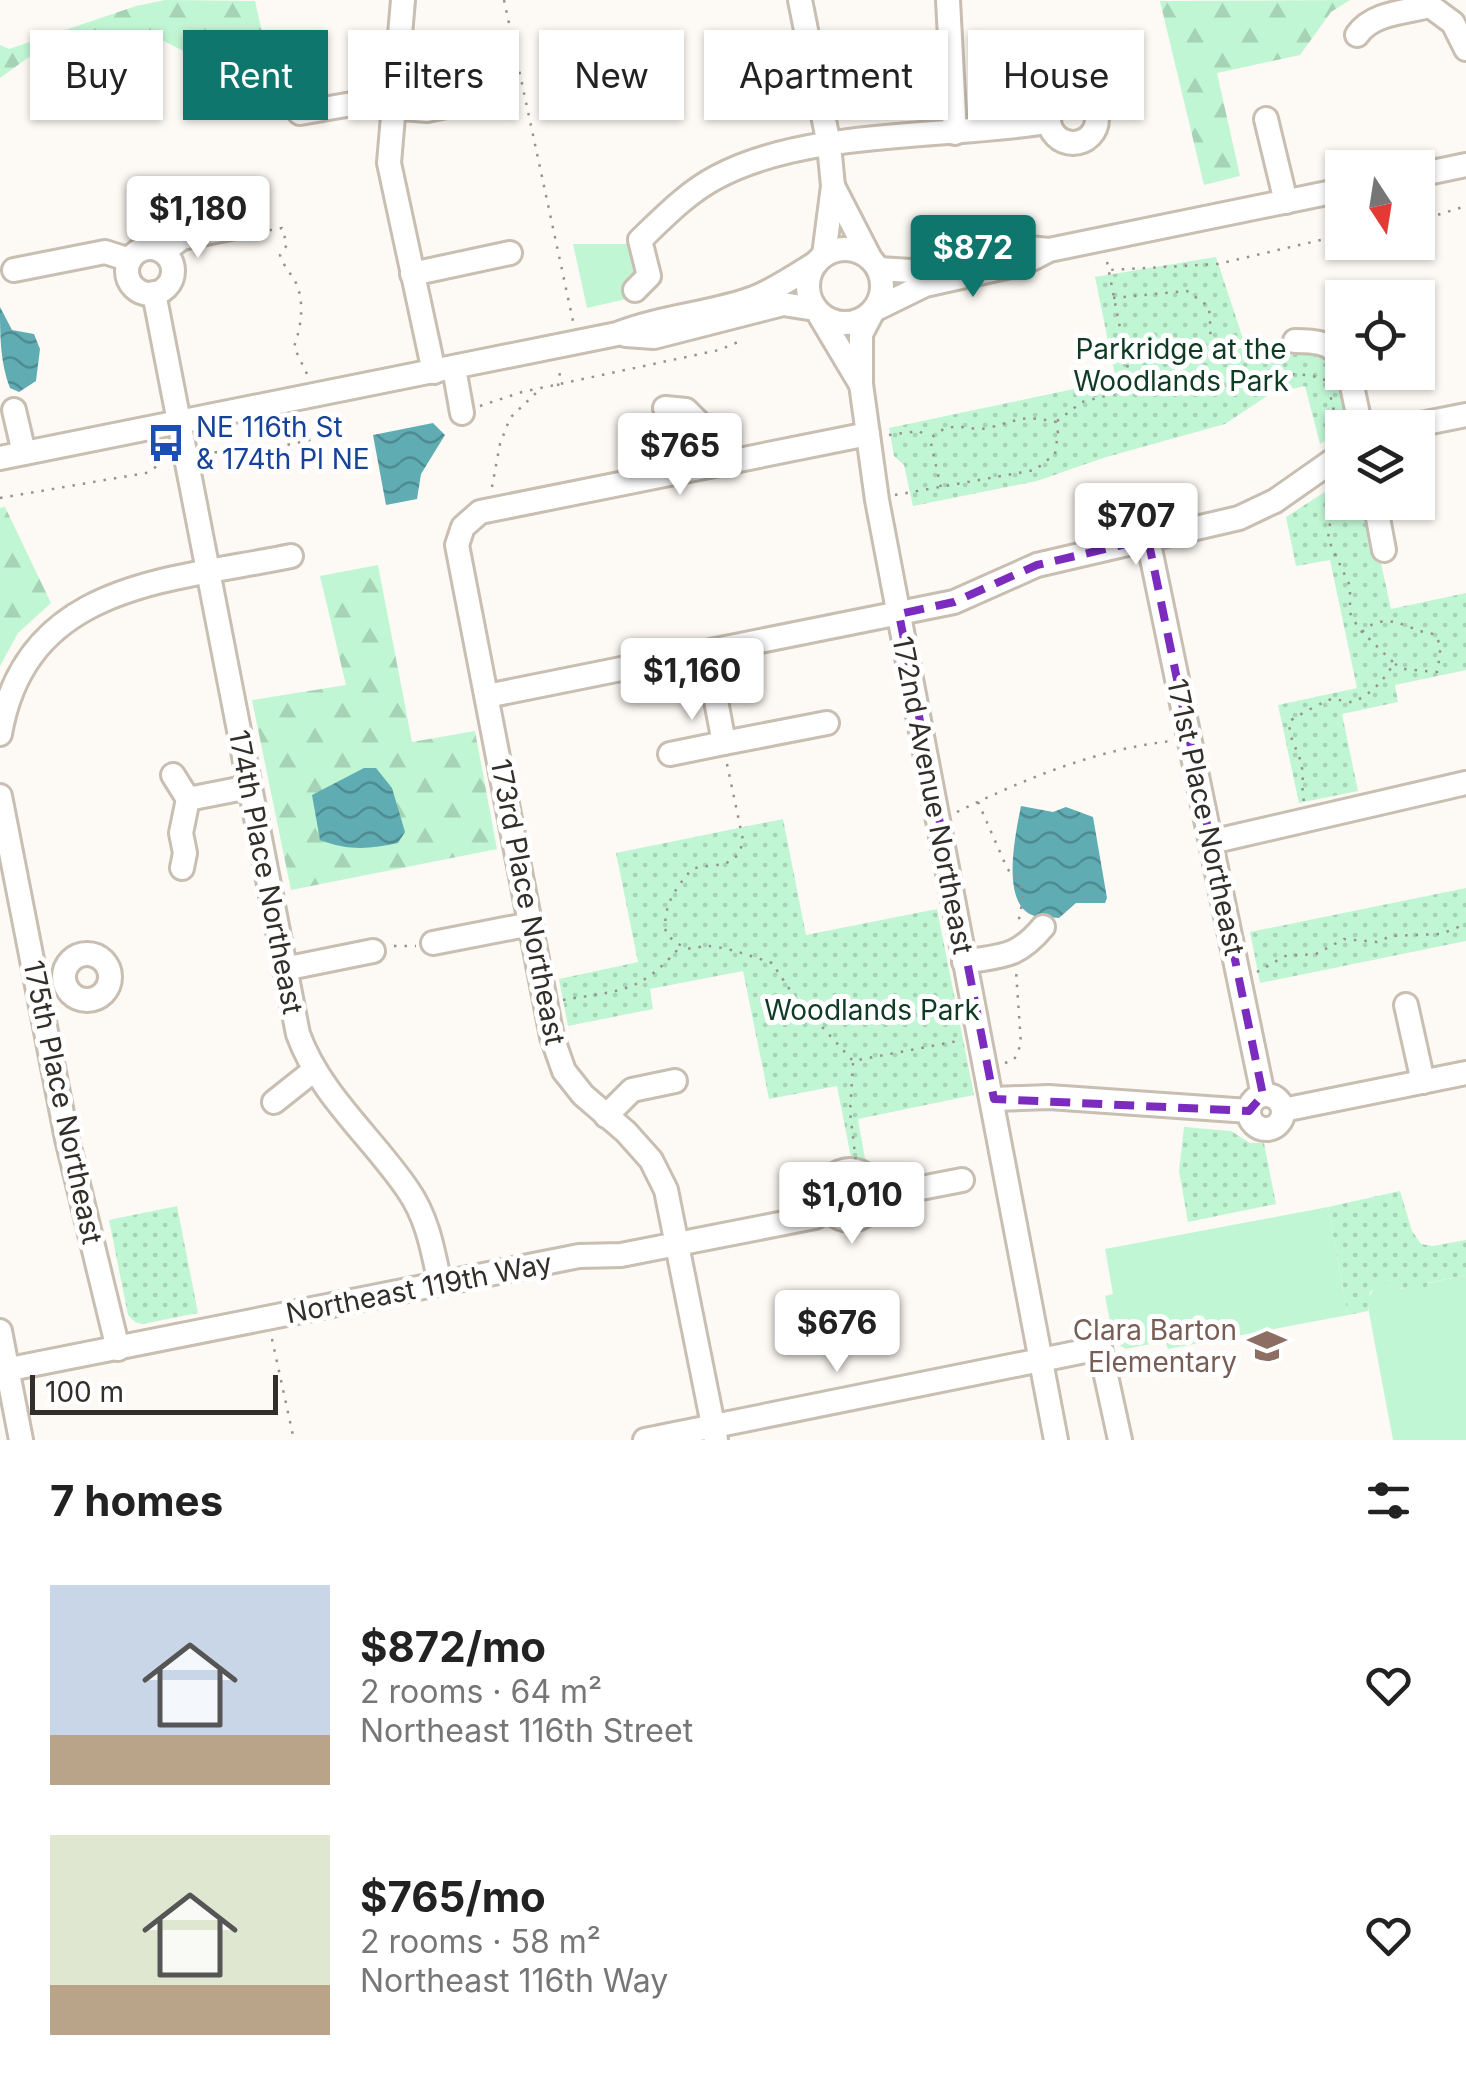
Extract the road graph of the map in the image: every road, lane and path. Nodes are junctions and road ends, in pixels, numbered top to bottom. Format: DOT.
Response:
graph roads {
  1 [pos="402,0"];
  2 [pos="504,0"];
  3 [pos="800,0"];
  4 [pos="948,0"];
  5 [pos="399,30"];
  6 [pos="1357,35"];
  7 [pos="1466,49"];
  8 [pos="1266,118"];
  9 [pos="391,120"];
  10 [pos="1048,122"];
  11 [pos="955,133"];
  12 [pos="829,145"];
  13 [pos="1466,165"];
  14 [pos="1435,171"];
  15 [pos="833,186"];
  16 [pos="1325,194"];
  17 [pos="1286,202"];
  18 [pos="1466,206"];
  19 [pos="1435,216"];
  20 [pos="234,226"];
  21 [pos="259,232"];
  22 [pos="1325,239"];
  23 [pos="1049,250"];
  24 [pos="163,252"];
  25 [pos="510,253"];
  26 [pos="130,260"];
  27 [pos="820,260"];
  28 [pos="1108,262"];
  29 [pos="874,263"];
  30 [pos="14,270"];
  31 [pos="1109,270"];
  32 [pos="412,274"];
  33 [pos="635,290"];
  34 [pos="154,293"];
  35 [pos="1113,298"];
  36 [pos="817,311"];
  37 [pos="874,311"];
  38 [pos="744,331"];
  39 [pos="617,334"];
  40 [pos="578,342"];
  41 [pos="1295,342"];
  42 [pos="1325,344"];
  43 [pos="1226,367"];
  44 [pos="444,370"];
  45 [pos="560,372"];
  46 [pos="307,374"];
  47 [pos="860,384"];
  48 [pos="558,386"];
  49 [pos="540,389"];
  50 [pos="1132,389"];
  51 [pos="665,408"];
  52 [pos="14,410"];
  53 [pos="1338,410"];
  54 [pos="462,411"];
  55 [pos="1466,415"];
  56 [pos="345,420"];
  57 [pos="1435,421"];
  58 [pos="180,422"];
  59 [pos="1056,422"];
  60 [pos="878,435"];
  61 [pos="930,439"];
  62 [pos="204,452"];
  63 [pos="24,453"];
  64 [pos="164,454"];
  65 [pos="0,458"];
  66 [pos="1325,458"];
  67 [pos="708,466"];
  68 [pos="941,488"];
  69 [pos="894,496"];
  70 [pos="0,498"];
  71 [pos="488,510"];
  72 [pos="1332,520"];
  73 [pos="1378,520"];
  74 [pos="1148,539"];
  75 [pos="1384,550"];
  76 [pos="291,556"];
  77 [pos="208,573"];
  78 [pos="899,614"];
  79 [pos="1362,632"];
  80 [pos="707,652"];
  81 [pos="1394,664"];
  82 [pos="487,696"];
  83 [pos="827,723"];
  84 [pos="2,725"];
  85 [pos="1173,741"];
  86 [pos="724,744"];
  87 [pos="670,754"];
  88 [pos="173,775"];
  89 [pos="1466,783"];
  90 [pos="250,787"];
  91 [pos="0,796"];
  92 [pos="188,799"];
  93 [pos="1304,805"];
  94 [pos="956,812"];
  95 [pos="1211,842"];
  96 [pos="182,868"];
  97 [pos="530,924"];
  98 [pos="1466,924"];
  99 [pos="1043,927"];
  100 [pos="433,943"];
  101 [pos="680,947"];
  102 [pos="373,950"];
  103 [pos="964,962"];
  104 [pos="284,969"];
  105 [pos="1256,973"];
  106 [pos="64,980"];
  107 [pos="37,984"];
  108 [pos="562,1000"];
  109 [pos="1406,1006"];
  110 [pos="958,1040"];
  111 [pos="853,1061"];
  112 [pos="313,1071"];
  113 [pos="1466,1073"];
  114 [pos="674,1081"];
  115 [pos="1424,1082"];
  116 [pos="994,1099"];
  117 [pos="274,1102"];
  118 [pos="1256,1103"];
  119 [pos="606,1116"];
  120 [pos="858,1170"];
  121 [pos="962,1180"];
  122 [pos="876,1197"];
  123 [pos="828,1209"];
  124 [pos="677,1244"];
  125 [pos="440,1284"];
  126 [pos="0,1331"];
  127 [pos="271,1334"];
  128 [pos="118,1349"];
  129 [pos="1040,1360"];
  130 [pos="4,1371"];
  131 [pos="715,1433"];
  132 [pos="21,1440"];
  133 [pos="294,1440"];
  134 [pos="644,1440"];
  135 [pos="1056,1440"];
  136 [pos="1120,1440"];
  1 -- 5 [label="street"];
  2 -- 40 [label="path"];
  3 -- 12 [label="street"];
  4 -- 11 [label="street"];
  6 -- 7 [label="street"];
  8 -- 17 [label="street"];
  9 -- 32 [label="street"];
  10 -- 11 [label="street"];
  11 -- 12 [label="street"];
  12 -- 15 [label="street"];
  12 -- 33 [label="street"];
  13 -- 14 [label="street"];
  15 -- 27 [label="street"];
  15 -- 29 [label="street"];
  16 -- 17 [label="street"];
  17 -- 23 [label="street"];
  18 -- 19 [label="path"];
  20 -- 24 [label="street"];
  21 -- 46 [label="path"];
  22 -- 31 [label="path"];
  23 -- 29 [label="street"];
  23 -- 37 [label="street"];
  24 -- 26 [label="street"];
  24 -- 34 [label="street"];
  25 -- 32 [label="street"];
  26 -- 30 [label="street"];
  26 -- 34 [label="street"];
  27 -- 29 [label="street"];
  27 -- 36 [label="street"];
  27 -- 39 [label="street"];
  28 -- 31 [label="path"];
  29 -- 37 [label="street"];
  31 -- 35 [label="path"];
  32 -- 44 [label="street"];
  34 -- 58 [label="street, 174th Place Northeast"];
  35 -- 43 [label="path"];
  35 -- 50 [label="path"];
  36 -- 37 [label="street"];
  36 -- 39 [label="street"];
  36 -- 47 [label="street, 172nd Avenue Northeast"];
  37 -- 47 [label="street, 172nd Avenue Northeast"];
  38 -- 48 [label="path"];
  39 -- 40 [label="street"];
  40 -- 44 [label="street"];
  41 -- 42 [label="street"];
  43 -- 50 [label="path"];
  43 -- 53 [label="path"];
  44 -- 54 [label="street"];
  44 -- 58 [label="street"];
  45 -- 48 [label="path"];
  47 -- 60 [label="street, 172nd Avenue Northeast"];
  48 -- 49 [label="path"];
  49 -- 54 [label="path"];
  49 -- 71 [label="path"];
  50 -- 59 [label="path"];
  51 -- 67 [label="street"];
  52 -- 63 [label="street"];
  55 -- 57 [label="street"];
  56 -- 62 [label="path"];
  58 -- 63 [label="street"];
  58 -- 77 [label="street, 174th Place Northeast"];
  59 -- 61 [label="path"];
  59 -- 68 [label="path"];
  60 -- 61 [label="path"];
  60 -- 67 [label="street"];
  60 -- 78 [label="street, 172nd Avenue Northeast"];
  61 -- 68 [label="path"];
  63 -- 65 [label="street"];
  64 -- 70 [label="path"];
  66 -- 74 [label="street"];
  67 -- 71 [label="street"];
  68 -- 69 [label="path"];
  71 -- 82 [label="street, 173rd Place Northeast"];
  72 -- 79 [label="path"];
  73 -- 75 [label="street"];
  74 -- 78 [label="street"];
  74 -- 95 [label="street, 171st Place Northeast"];
  76 -- 77 [label="street"];
  77 -- 84 [label="street"];
  77 -- 90 [label="street, 174th Place Northeast"];
  78 -- 80 [label="street"];
  78 -- 103 [label="street, 172nd Avenue Northeast"];
  79 -- 81 [label="path"];
  79 -- 81 [label="path"];
  80 -- 82 [label="street"];
  80 -- 86 [label="street"];
  81 -- 93 [label="path"];
  82 -- 97 [label="street, 173rd Place Northeast"];
  83 -- 86 [label="street"];
  85 -- 94 [label="path"];
  86 -- 87 [label="street"];
  86 -- 101 [label="path"];
  88 -- 92 [label="street"];
  89 -- 95 [label="street"];
  90 -- 92 [label="street"];
  90 -- 104 [label="street, 174th Place Northeast"];
  91 -- 107 [label="street, 175th Place Northeast"];
  92 -- 96 [label="street"];
  95 -- 118 [label="street, 171st Place Northeast"];
  97 -- 100 [label="street"];
  97 -- 119 [label="street, 173rd Place Northeast"];
  98 -- 105 [label="path"];
  99 -- 103 [label="street"];
  100 -- 102 [label="path"];
  101 -- 108 [label="path"];
  101 -- 111 [label="path"];
  102 -- 104 [label="street"];
  103 -- 116 [label="street, 172nd Avenue Northeast"];
  104 -- 112 [label="street, 174th Place Northeast"];
  106 -- 107 [label="street"];
  107 -- 128 [label="street, 175th Place Northeast"];
  109 -- 115 [label="street"];
  110 -- 111 [label="path"];
  111 -- 120 [label="path"];
  112 -- 117 [label="street"];
  112 -- 125 [label="street, 174th Place Northeast"];
  113 -- 115 [label="street"];
  114 -- 119 [label="street"];
  115 -- 118 [label="street"];
  116 -- 118 [label="street"];
  116 -- 129 [label="street, 172nd Avenue Northeast"];
  119 -- 124 [label="street, 173rd Place Northeast"];
  120 -- 122 [label="street"];
  120 -- 123 [label="street"];
  121 -- 122 [label="street"];
  122 -- 123 [label="street, Northeast 119th Way"];
  123 -- 124 [label="street, Northeast 119th Way"];
  124 -- 125 [label="street, Northeast 119th Way"];
  124 -- 131 [label="street, 173rd Place Northeast"];
  125 -- 128 [label="street, Northeast 119th Way"];
  126 -- 130 [label="street"];
  127 -- 133 [label="path"];
  128 -- 130 [label="street, Northeast 119th Way"];
  129 -- 131 [label="street"];
  129 -- 135 [label="street, 172nd Avenue Northeast"];
  129 -- 136 [label="street"];
  130 -- 132 [label="street"];
  131 -- 134 [label="street"];
}
